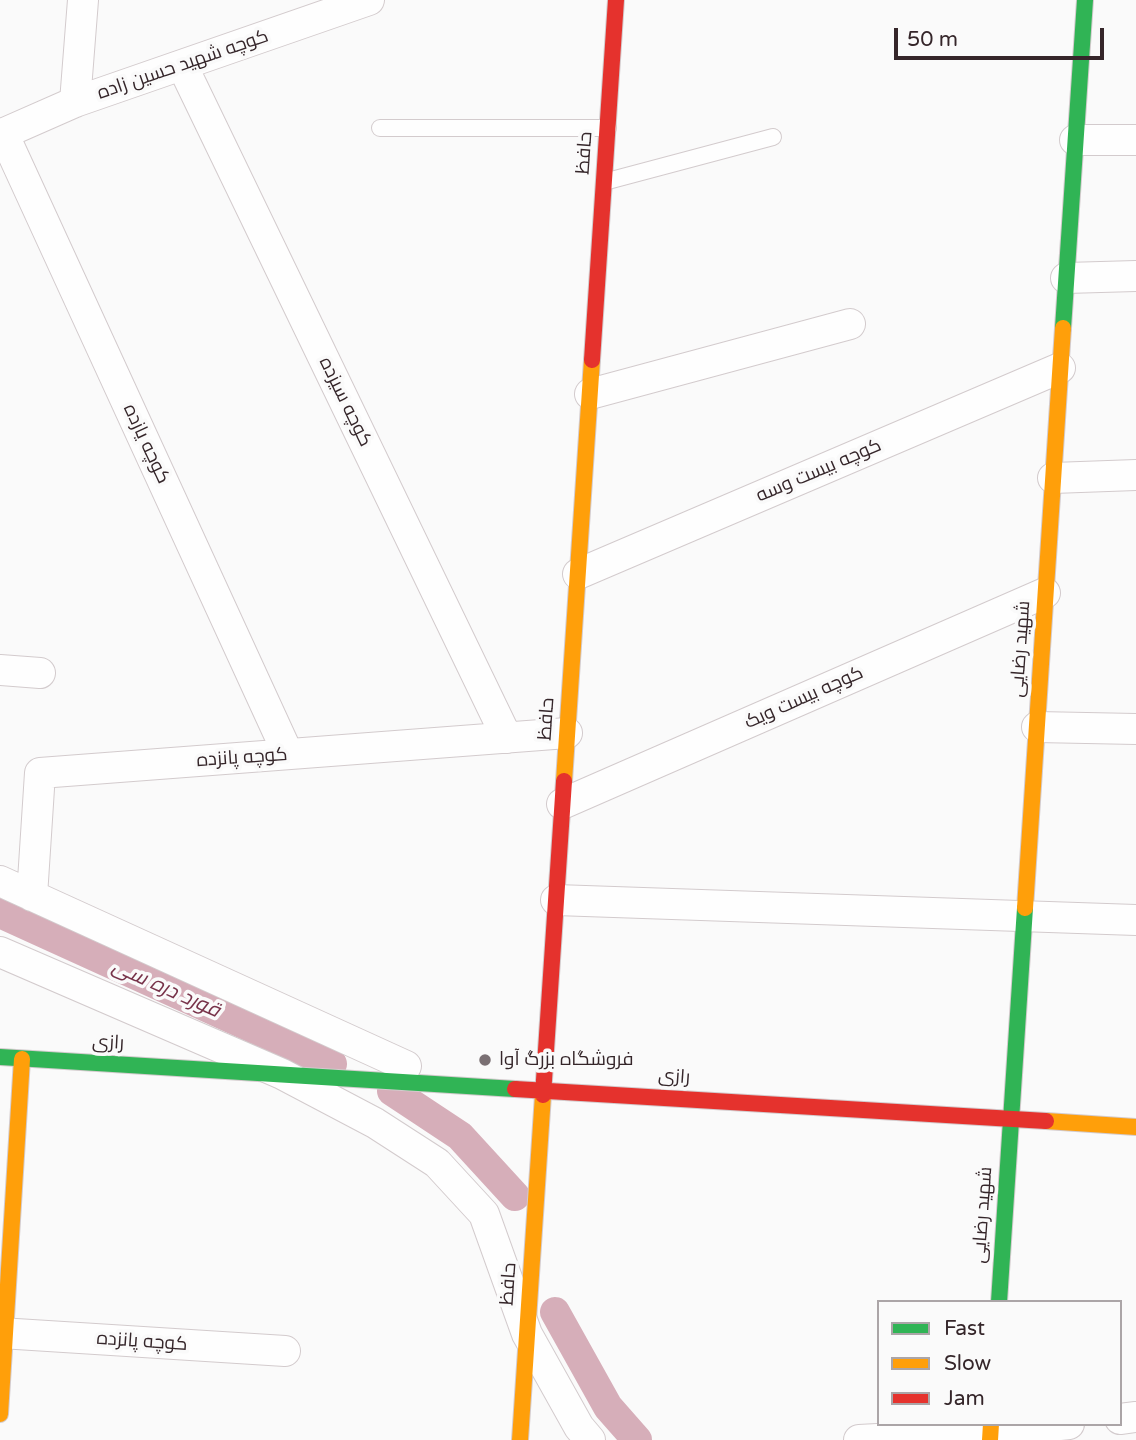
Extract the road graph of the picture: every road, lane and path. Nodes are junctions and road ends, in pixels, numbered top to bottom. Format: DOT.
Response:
graph roads {
  1 [pos="83,0"];
  2 [pos="369,0"];
  3 [pos="616,0"];
  4 [pos="1085,0"];
  5 [pos="183,66"];
  6 [pos="75,102"];
  7 [pos="380,128"];
  8 [pos="608,128"];
  9 [pos="2,134"];
  10 [pos="773,137"];
  11 [pos="1076,140"];
  12 [pos="1136,140"];
  13 [pos="604,182"];
  14 [pos="1136,275"];
  15 [pos="1066,278"];
  16 [pos="850,324"];
  17 [pos="1060,368"];
  18 [pos="590,394"];
  19 [pos="1136,475"];
  20 [pos="1053,478"];
  21 [pos="578,574"];
  22 [pos="1045,593"];
  23 [pos="0,670"];
  24 [pos="40,673"];
  25 [pos="1037,727"];
  26 [pos="1136,729"];
  27 [pos="567,733"];
  28 [pos="507,738"];
  29 [pos="288,754"];
  30 [pos="562,804"];
  31 [pos="0,881"];
  32 [pos="32,896"];
  33 [pos="556,900"];
  34 [pos="1024,916"];
  35 [pos="1136,920"];
  36 [pos="0,952"];
  37 [pos="0,1057"];
  38 [pos="22,1059"];
  39 [pos="406,1066"];
  40 [pos="282,1074"];
  41 [pos="543,1090"];
  42 [pos="1010,1119"];
  43 [pos="1136,1127"];
  44 [pos="999,1300"];
  45 [pos="2,1333"];
  46 [pos="527,1334"];
  47 [pos="285,1351"];
  48 [pos="0,1414"];
  49 [pos="1049,1426"];
  50 [pos="990,1432"];
  51 [pos="520,1440"];
  52 [pos="590,1440"];
  53 [pos="859,1440"];
  1 -- 6 [label="street"];
  2 -- 5 [label="street, کوچه شهید حسین زاده"];
  3 -- 8 [label="street, حافظ"];
  4 -- 11 [label="street, شهید رضایی"];
  5 -- 6 [label="street, کوچه شهید حسین زاده"];
  5 -- 28 [label="street, کوچه سیزده"];
  6 -- 9 [label="street, کوچه شهید حسین زاده"];
  7 -- 8 [label="lane"];
  8 -- 13 [label="street, حافظ"];
  9 -- 29 [label="street, کوچه یازده"];
  10 -- 13 [label="lane"];
  11 -- 12 [label="street"];
  11 -- 15 [label="street, شهید رضایی"];
  13 -- 18 [label="street, حافظ"];
  14 -- 15 [label="street"];
  15 -- 17 [label="street, شهید رضایی"];
  16 -- 18 [label="street"];
  17 -- 20 [label="street, شهید رضایی"];
  17 -- 21 [label="street, کوچه بیست وسه"];
  18 -- 21 [label="street, حافظ"];
  19 -- 20 [label="street"];
  20 -- 22 [label="street, شهید رضایی"];
  21 -- 27 [label="street, حافظ"];
  22 -- 25 [label="street, شهید رضایی"];
  22 -- 30 [label="street, کوچه بیست ویک"];
  23 -- 24 [label="street"];
  25 -- 26 [label="street"];
  25 -- 34 [label="street, شهید رضایی"];
  27 -- 28 [label="street, کوچه پانزده"];
  27 -- 30 [label="street, حافظ"];
  28 -- 29 [label="street, کوچه پانزده"];
  29 -- 32 [label="street, کوچه پانزده"];
  30 -- 33 [label="street, حافظ"];
  31 -- 32 [label="street"];
  32 -- 39 [label="street"];
  33 -- 34 [label="street"];
  33 -- 41 [label="street, حافظ"];
  34 -- 35 [label="street"];
  34 -- 42 [label="street, شهید رضایی"];
  36 -- 40 [label="street"];
  37 -- 38 [label="street, رازی"];
  38 -- 40 [label="street, رازی"];
  38 -- 45 [label="street"];
  40 -- 41 [label="street, رازی"];
  40 -- 46 [label="street"];
  41 -- 42 [label="street, رازی"];
  41 -- 46 [label="street, حافظ"];
  42 -- 43 [label="street, رازی"];
  42 -- 44 [label="street, شهید رضایی"];
  45 -- 47 [label="street, کوچه پانزده"];
  45 -- 48 [label="street"];
  46 -- 51 [label="street, حافظ"];
  46 -- 52 [label="street"];
  49 -- 50 [label="street"];
  50 -- 53 [label="street"];
}
